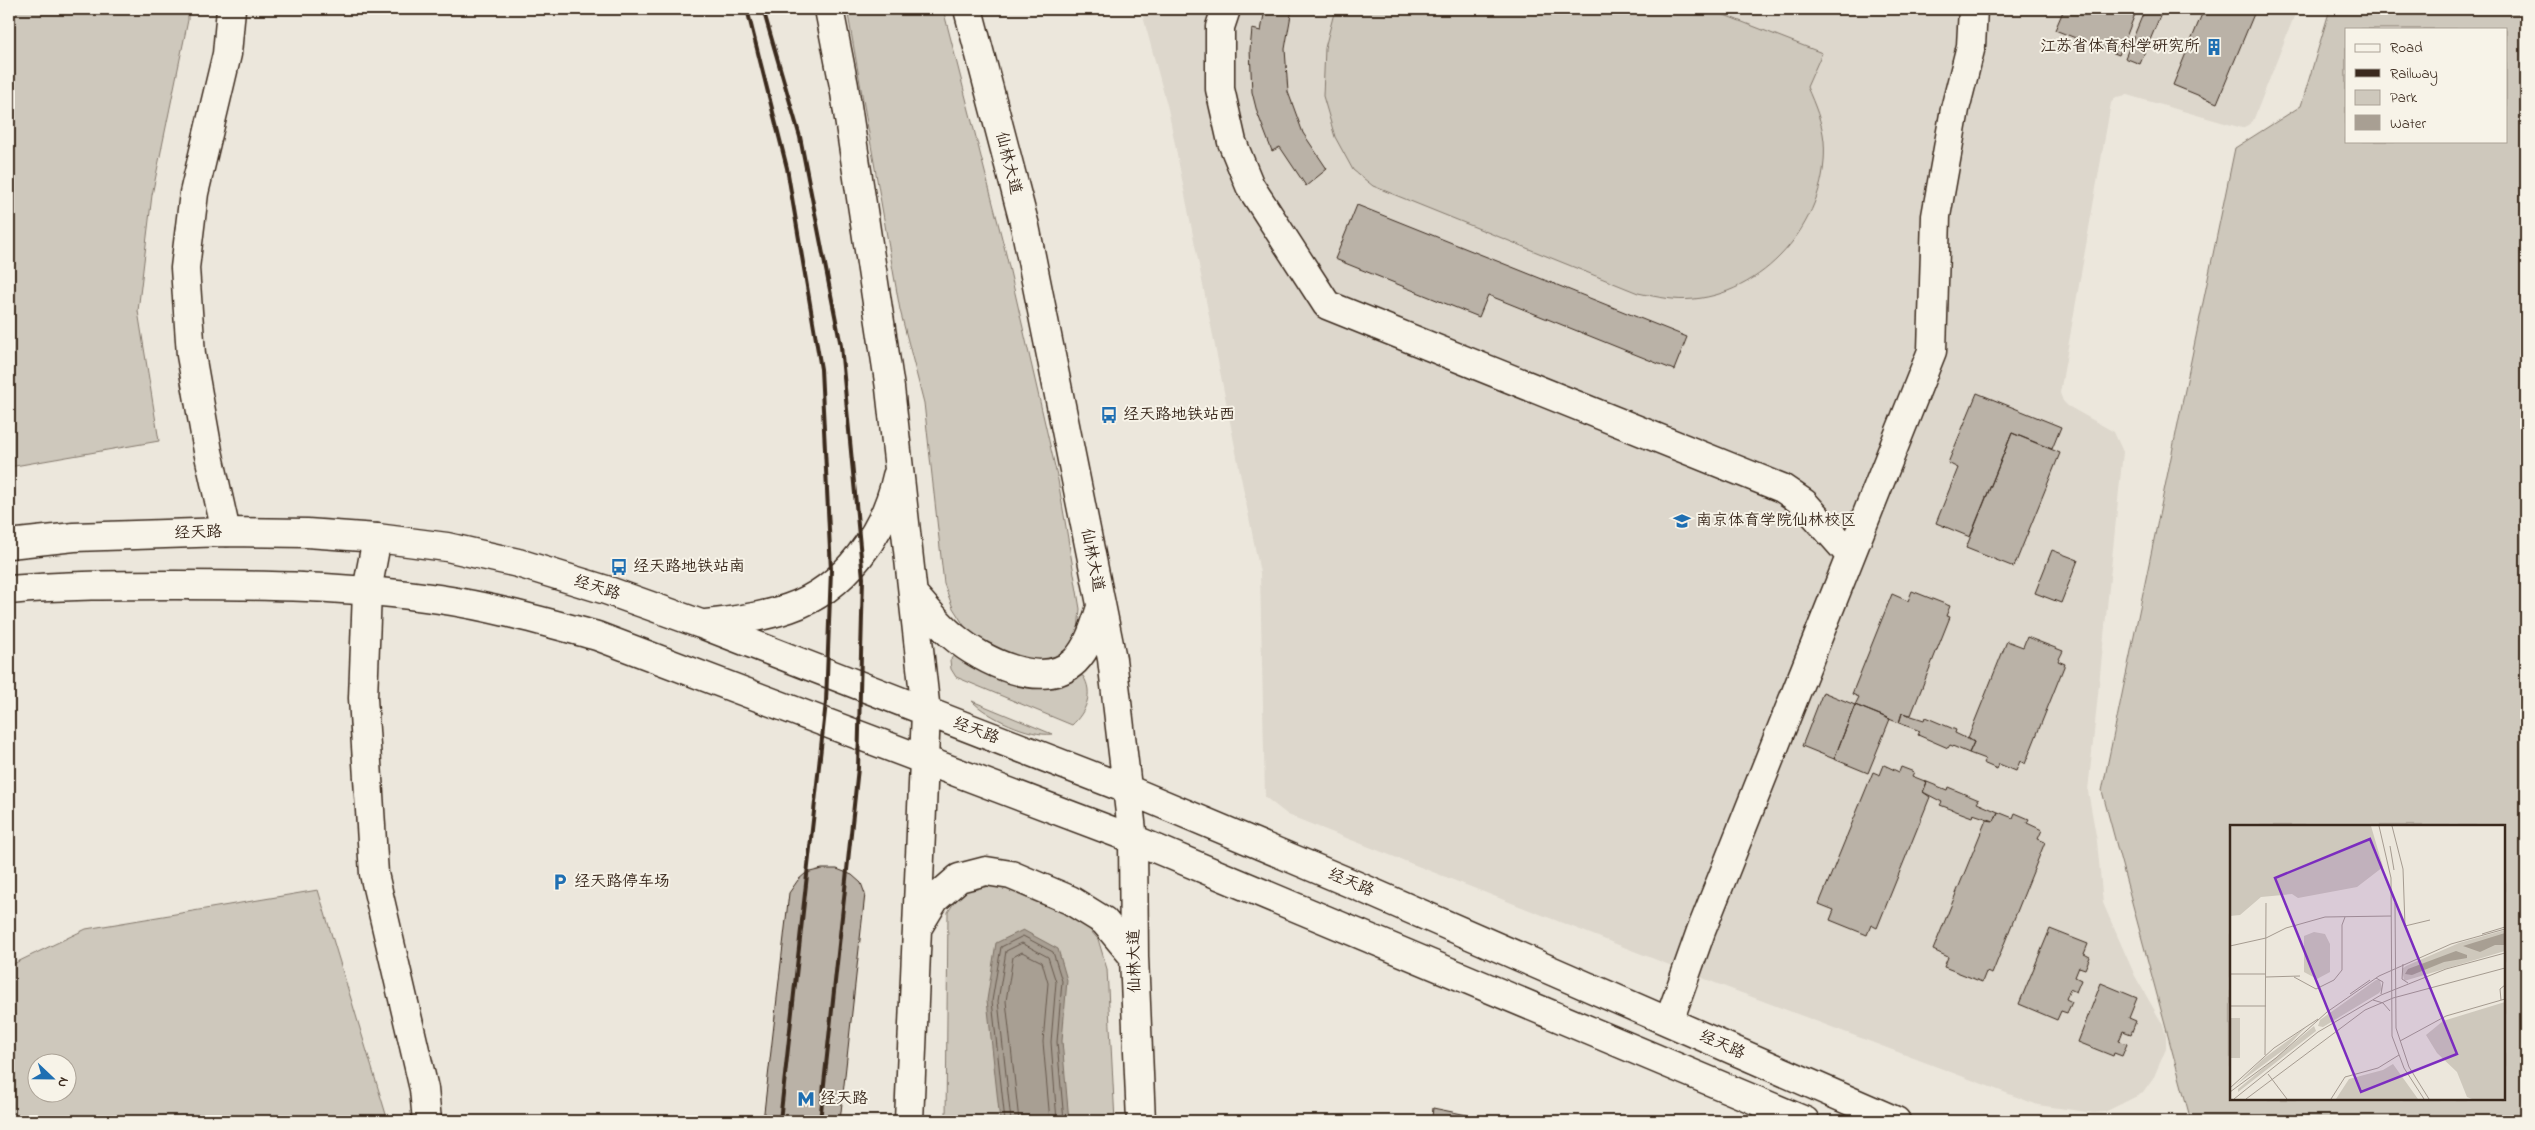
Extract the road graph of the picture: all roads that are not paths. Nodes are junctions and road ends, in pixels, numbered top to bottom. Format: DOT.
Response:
graph roads {
  1 [pos="231,9"];
  2 [pos="829,9"];
  3 [pos="968,9"];
  4 [pos="1226,9"];
  5 [pos="1974,9"];
  6 [pos="899,465"];
  7 [pos="226,532"];
  8 [pos="377,538"];
  9 [pos="9,544"];
  10 [pos="1850,555"];
  11 [pos="9,590"];
  12 [pos="367,591"];
  13 [pos="914,595"];
  14 [pos="1101,607"];
  15 [pos="702,624"];
  16 [pos="926,712"];
  17 [pos="925,761"];
  18 [pos="1129,790"];
  19 [pos="1133,839"];
  20 [pos="917,928"];
  21 [pos="1134,957"];
  22 [pos="1669,1020"];
  23 [pos="427,1121"];
  24 [pos="910,1121"];
  25 [pos="1141,1121"];
  26 [pos="1805,1121"];
  27 [pos="1896,1121"];
  1 -- 7 [label="main road"];
  2 -- 6 [label="main road"];
  3 -- 14 [label="main road, 仙林大道"];
  4 -- 10 [label="main road"];
  5 -- 10 [label="main road"];
  6 -- 13 [label="main road"];
  6 -- 15 [label="main road"];
  7 -- 8 [label="main road, 经天路"];
  7 -- 9 [label="main road, 经天路"];
  8 -- 12 [label="main road"];
  8 -- 15 [label="main road, 经天路"];
  10 -- 22 [label="main road"];
  11 -- 12 [label="main road"];
  12 -- 17 [label="main road"];
  12 -- 23 [label="main road"];
  13 -- 14 [label="main road"];
  13 -- 16 [label="main road"];
  14 -- 18 [label="main road, 仙林大道"];
  15 -- 16 [label="main road, 经天路"];
  16 -- 17 [label="main road"];
  16 -- 18 [label="main road, 经天路"];
  17 -- 19 [label="main road"];
  17 -- 20 [label="main road"];
  18 -- 19 [label="main road, 仙林大道"];
  18 -- 22 [label="main road, 经天路"];
  19 -- 21 [label="main road, 仙林大道"];
  19 -- 26 [label="main road"];
  20 -- 21 [label="main road"];
  20 -- 24 [label="main road"];
  21 -- 25 [label="main road, 仙林大道"];
  22 -- 27 [label="main road, 经天路"];
}
